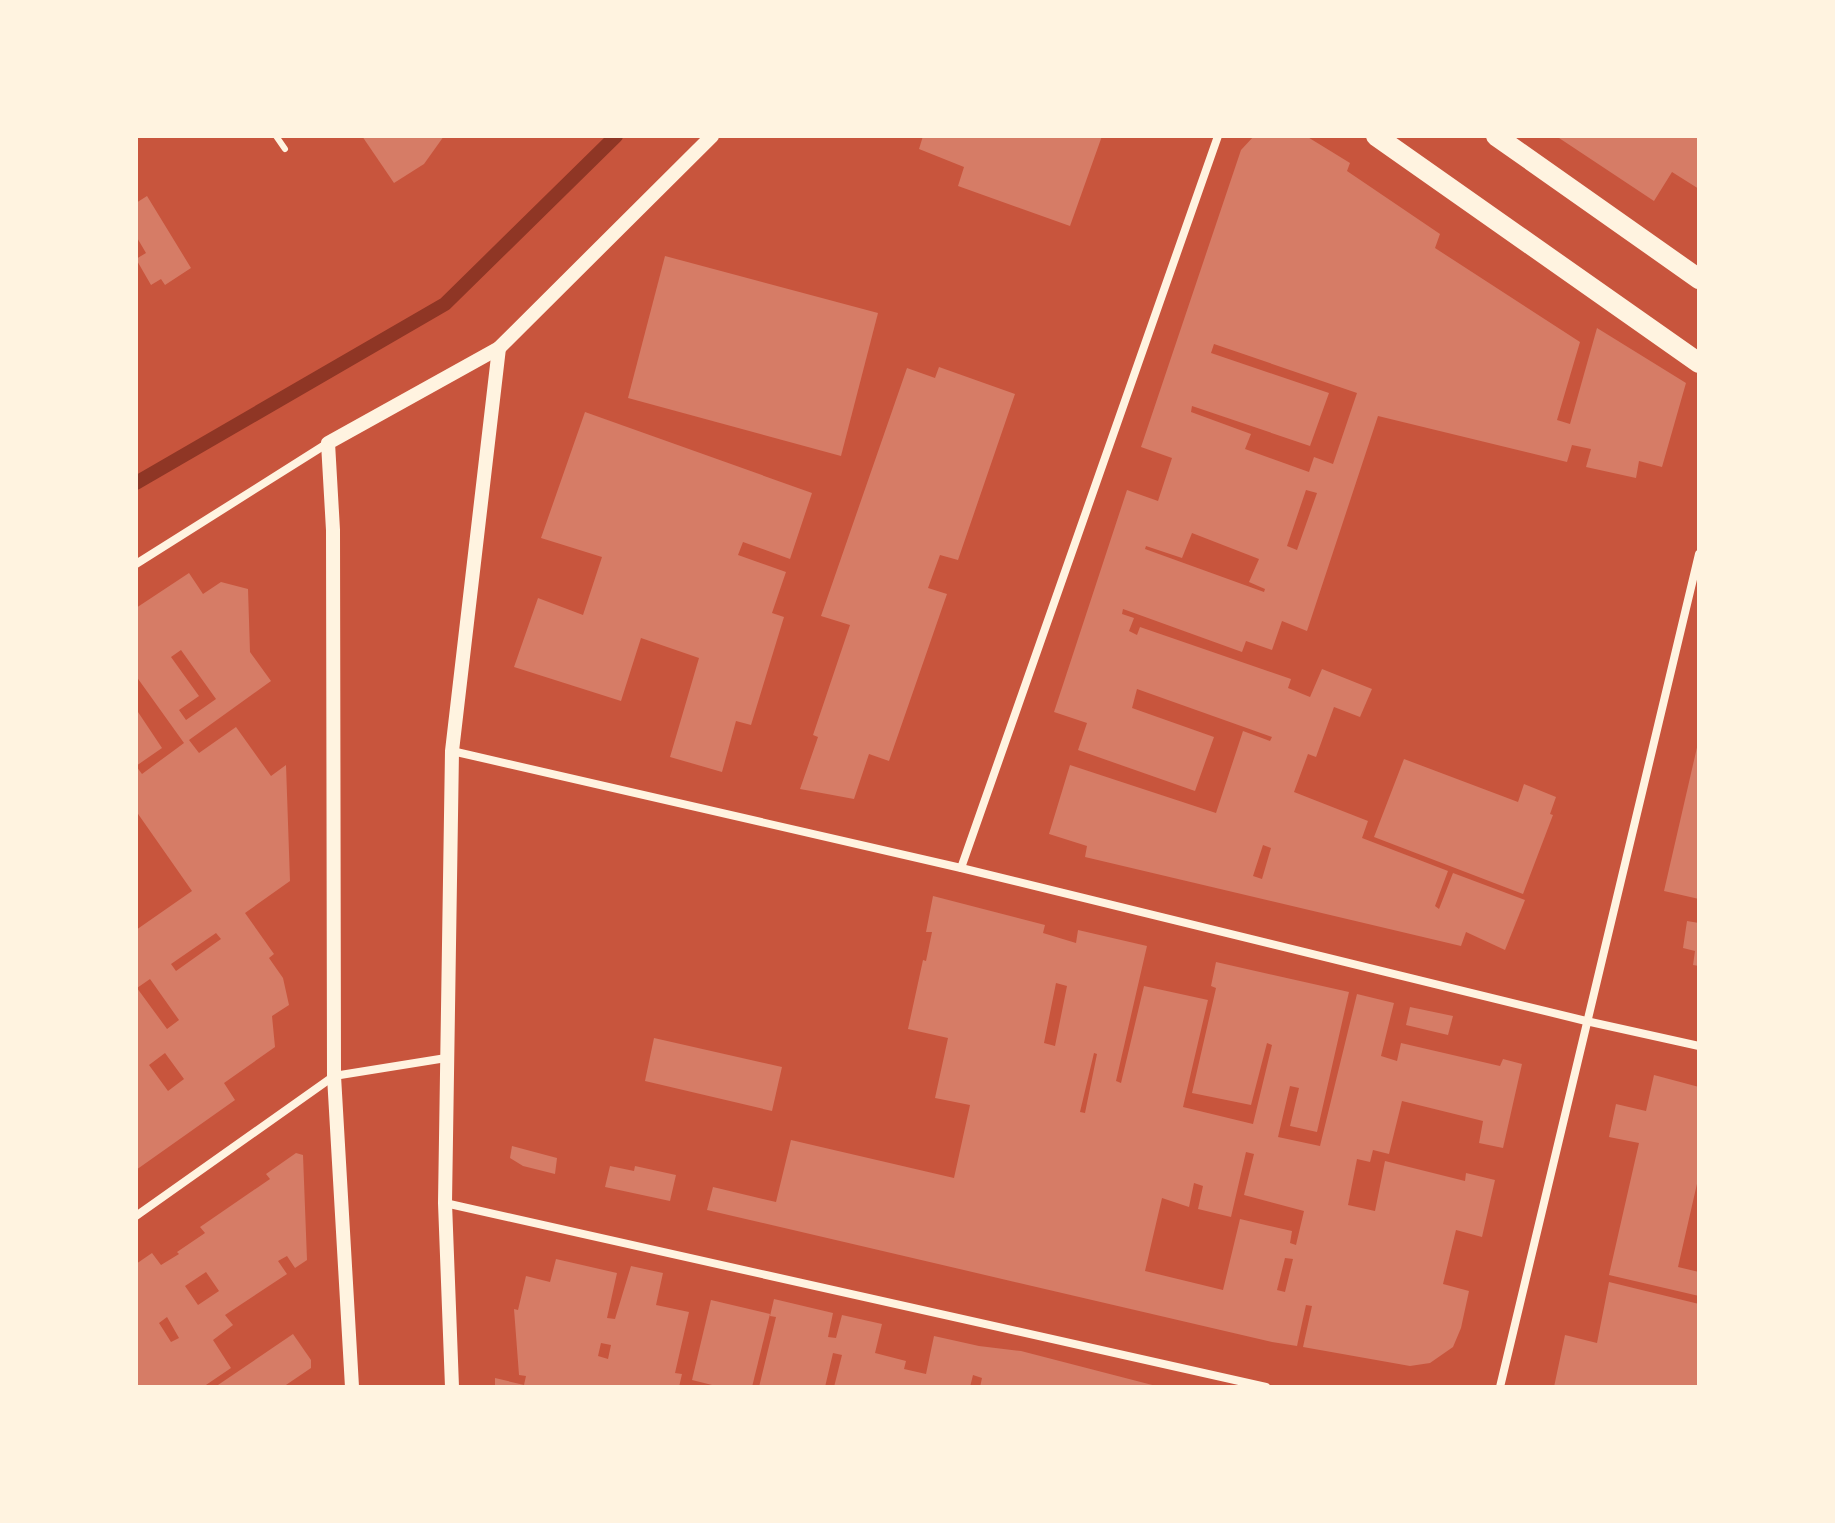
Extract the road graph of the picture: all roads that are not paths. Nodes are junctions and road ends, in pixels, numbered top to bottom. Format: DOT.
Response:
graph roads {
  1 [pos="276,136"];
  2 [pos="712,136"];
  3 [pos="1218,136"];
  4 [pos="1376,136"];
  5 [pos="1496,136"];
  6 [pos="285,149"];
  7 [pos="1699,279"];
  8 [pos="499,348"];
  9 [pos="1699,363"];
  10 [pos="328,443"];
  11 [pos="1699,554"];
  12 [pos="136,564"];
  13 [pos="452,751"];
  14 [pos="961,868"];
  15 [pos="1586,1021"];
  16 [pos="1699,1046"];
  17 [pos="446,1058"];
  18 [pos="334,1076"];
  19 [pos="445,1203"];
  20 [pos="136,1216"];
  21 [pos="352,1387"];
  22 [pos="452,1387"];
  23 [pos="1266,1387"];
  24 [pos="1500,1387"];
  1 -- 6 [label="lane"];
  2 -- 8 [label="street"];
  3 -- 14 [label="street"];
  4 -- 9 [label="main road"];
  5 -- 7 [label="main road"];
  8 -- 10 [label="street"];
  8 -- 13 [label="street"];
  10 -- 12 [label="street"];
  10 -- 18 [label="street"];
  11 -- 15 [label="street"];
  13 -- 14 [label="street"];
  13 -- 17 [label="street"];
  14 -- 15 [label="street"];
  15 -- 16 [label="street"];
  15 -- 24 [label="street"];
  17 -- 18 [label="street"];
  17 -- 19 [label="street"];
  18 -- 20 [label="street"];
  18 -- 21 [label="street"];
  19 -- 22 [label="street"];
  19 -- 23 [label="street"];
}
